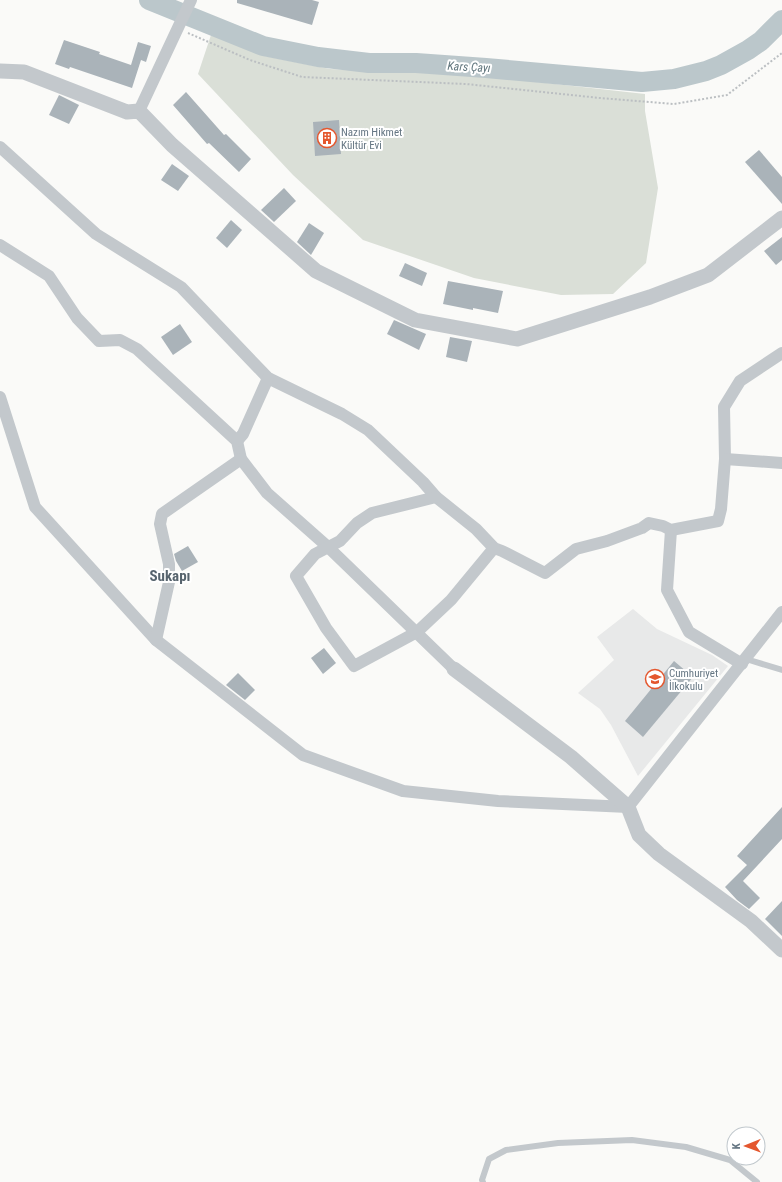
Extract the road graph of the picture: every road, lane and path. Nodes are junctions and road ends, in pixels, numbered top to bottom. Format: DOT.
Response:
graph roads {
  1 [pos="191,0"];
  2 [pos="178,29"];
  3 [pos="782,53"];
  4 [pos="0,71"];
  5 [pos="139,112"];
  6 [pos="0,147"];
  7 [pos="782,218"];
  8 [pos="0,245"];
  9 [pos="782,353"];
  10 [pos="268,378"];
  11 [pos="0,397"];
  12 [pos="237,442"];
  13 [pos="241,459"];
  14 [pos="725,459"];
  15 [pos="782,463"];
  16 [pos="436,497"];
  17 [pos="671,530"];
  18 [pos="328,547"];
  19 [pos="494,548"];
  20 [pos="782,612"];
  21 [pos="418,632"];
  22 [pos="156,640"];
  23 [pos="744,661"];
  24 [pos="454,669"];
  25 [pos="782,670"];
  26 [pos="628,807"];
  27 [pos="782,950"];
  28 [pos="483,1182"];
  29 [pos="757,1182"];
  1 -- 2 [label="street"];
  2 -- 3 [label="path"];
  2 -- 5 [label="street"];
  4 -- 5 [label="street"];
  5 -- 7 [label="street"];
  6 -- 10 [label="street"];
  8 -- 12 [label="street"];
  9 -- 14 [label="street"];
  10 -- 12 [label="street"];
  10 -- 16 [label="street"];
  11 -- 22 [label="street"];
  12 -- 13 [label="street"];
  13 -- 18 [label="street"];
  13 -- 22 [label="street"];
  14 -- 15 [label="street"];
  14 -- 17 [label="street"];
  16 -- 18 [label="street"];
  16 -- 19 [label="street"];
  17 -- 19 [label="street"];
  17 -- 23 [label="street"];
  18 -- 21 [label="street"];
  18 -- 21 [label="street"];
  19 -- 21 [label="street"];
  20 -- 23 [label="street"];
  21 -- 24 [label="street"];
  22 -- 26 [label="street"];
  23 -- 25 [label="lane"];
  23 -- 26 [label="street"];
  24 -- 26 [label="street"];
  26 -- 27 [label="street"];
  28 -- 29 [label="lane"];
}
